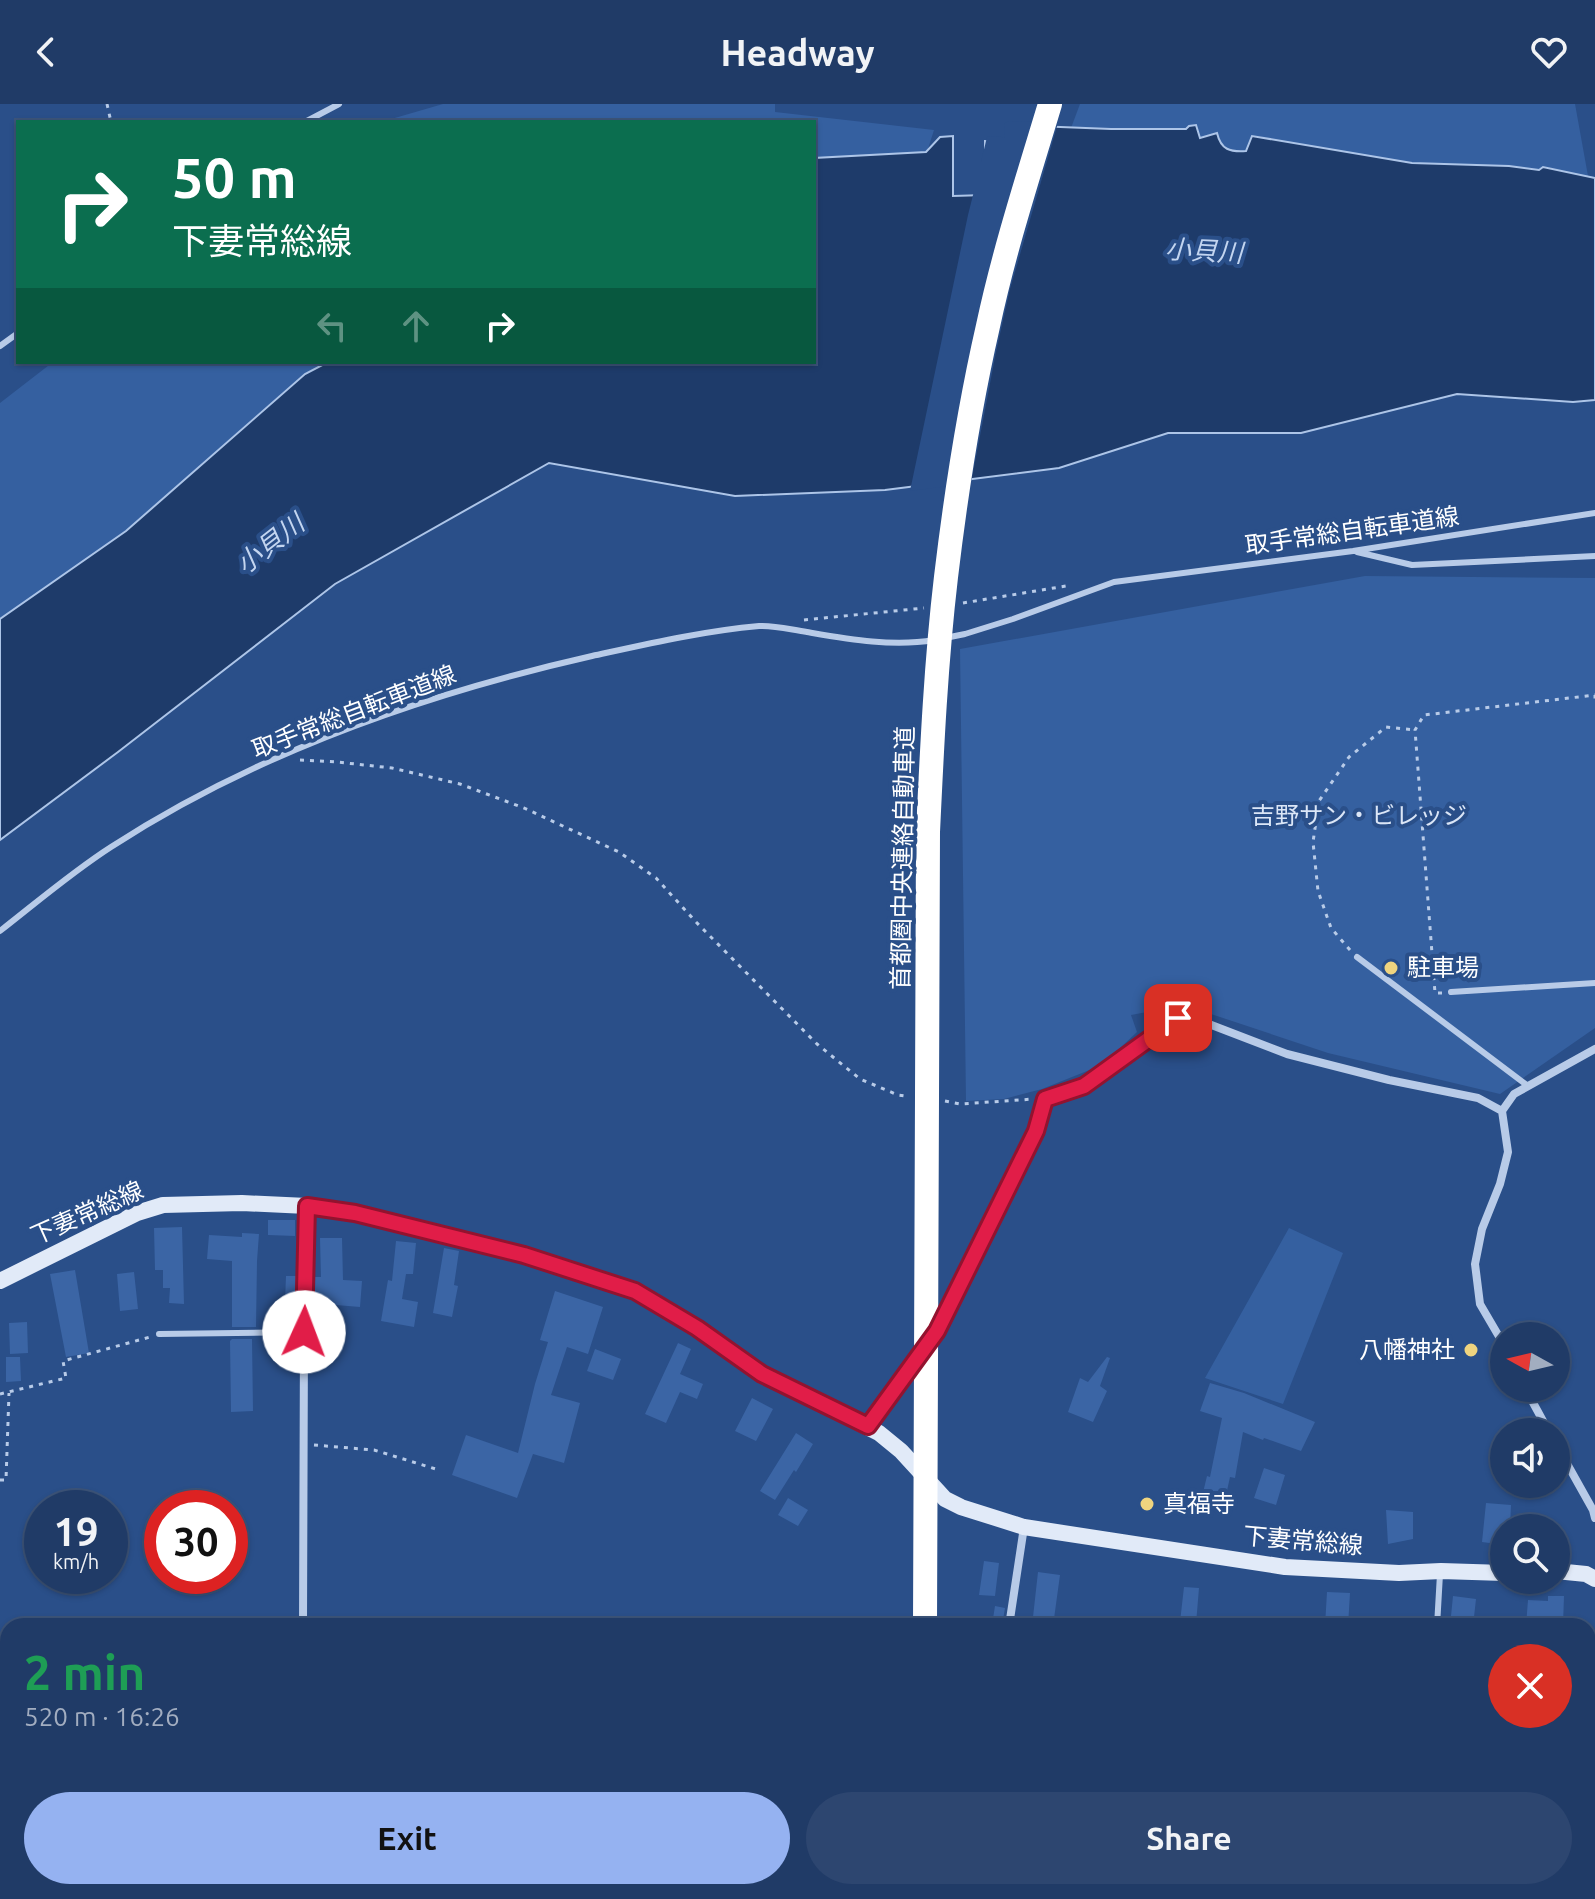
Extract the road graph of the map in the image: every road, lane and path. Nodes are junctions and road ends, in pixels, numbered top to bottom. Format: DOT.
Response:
graph roads {
  1 [pos="339,104"];
  2 [pos="1050,104"];
  3 [pos="309,120"];
  4 [pos="1595,513"];
  5 [pos="1353,551"];
  6 [pos="1595,556"];
  7 [pos="1595,699"];
  8 [pos="1415,730"];
  9 [pos="274,759"];
  10 [pos="0,931"];
  11 [pos="1357,957"];
  12 [pos="1595,983"];
  13 [pos="1451,992"];
  14 [pos="1595,1049"];
  15 [pos="1528,1086"];
  16 [pos="914,1097"];
  17 [pos="1045,1099"];
  18 [pos="945,1101"];
  19 [pos="1502,1111"];
  20 [pos="307,1206"];
  21 [pos="0,1281"];
  22 [pos="1491,1322"];
  23 [pos="304,1332"];
  24 [pos="159,1334"];
  25 [pos="9,1392"];
  26 [pos="0,1394"];
  27 [pos="868,1426"];
  28 [pos="304,1445"];
  29 [pos="1570,1469"];
  30 [pos="439,1470"];
  31 [pos="0,1480"];
  32 [pos="1595,1518"];
  33 [pos="1024,1527"];
  34 [pos="1441,1571"];
  35 [pos="1570,1572"];
  36 [pos="1490,1573"];
  37 [pos="1595,1579"];
  38 [pos="303,1618"];
  39 [pos="925,1618"];
  40 [pos="1010,1618"];
  41 [pos="1438,1618"];
  1 -- 3 [label="lane"];
  2 -- 39 [label="highway, 首都圏中央連絡自動車道, bridge"];
  4 -- 5 [label="lane, 取手常総自転車道線"];
  5 -- 6 [label="lane"];
  5 -- 9 [label="lane, 取手常総自転車道線"];
  7 -- 8 [label="path"];
  8 -- 11 [label="path"];
  8 -- 13 [label="path"];
  9 -- 10 [label="lane, 取手常総自転車道線"];
  9 -- 16 [label="path"];
  11 -- 15 [label="lane"];
  12 -- 13 [label="lane"];
  14 -- 15 [label="street"];
  15 -- 19 [label="street"];
  17 -- 18 [label="path"];
  17 -- 19 [label="street"];
  17 -- 27 [label="street"];
  19 -- 22 [label="street"];
  20 -- 21 [label="main road, 下妻常総線"];
  20 -- 23 [label="street"];
  20 -- 27 [label="main road, 下妻常総線"];
  23 -- 24 [label="lane"];
  23 -- 28 [label="street"];
  24 -- 25 [label="path"];
  25 -- 26 [label="path"];
  25 -- 31 [label="path"];
  27 -- 33 [label="main road, 下妻常総線"];
  28 -- 30 [label="path"];
  28 -- 38 [label="street"];
  29 -- 32 [label="street"];
  33 -- 34 [label="main road, 下妻常総線"];
  33 -- 40 [label="street"];
  34 -- 36 [label="main road, 下妻常総線"];
  34 -- 41 [label="lane"];
  35 -- 37 [label="main road"];
}
